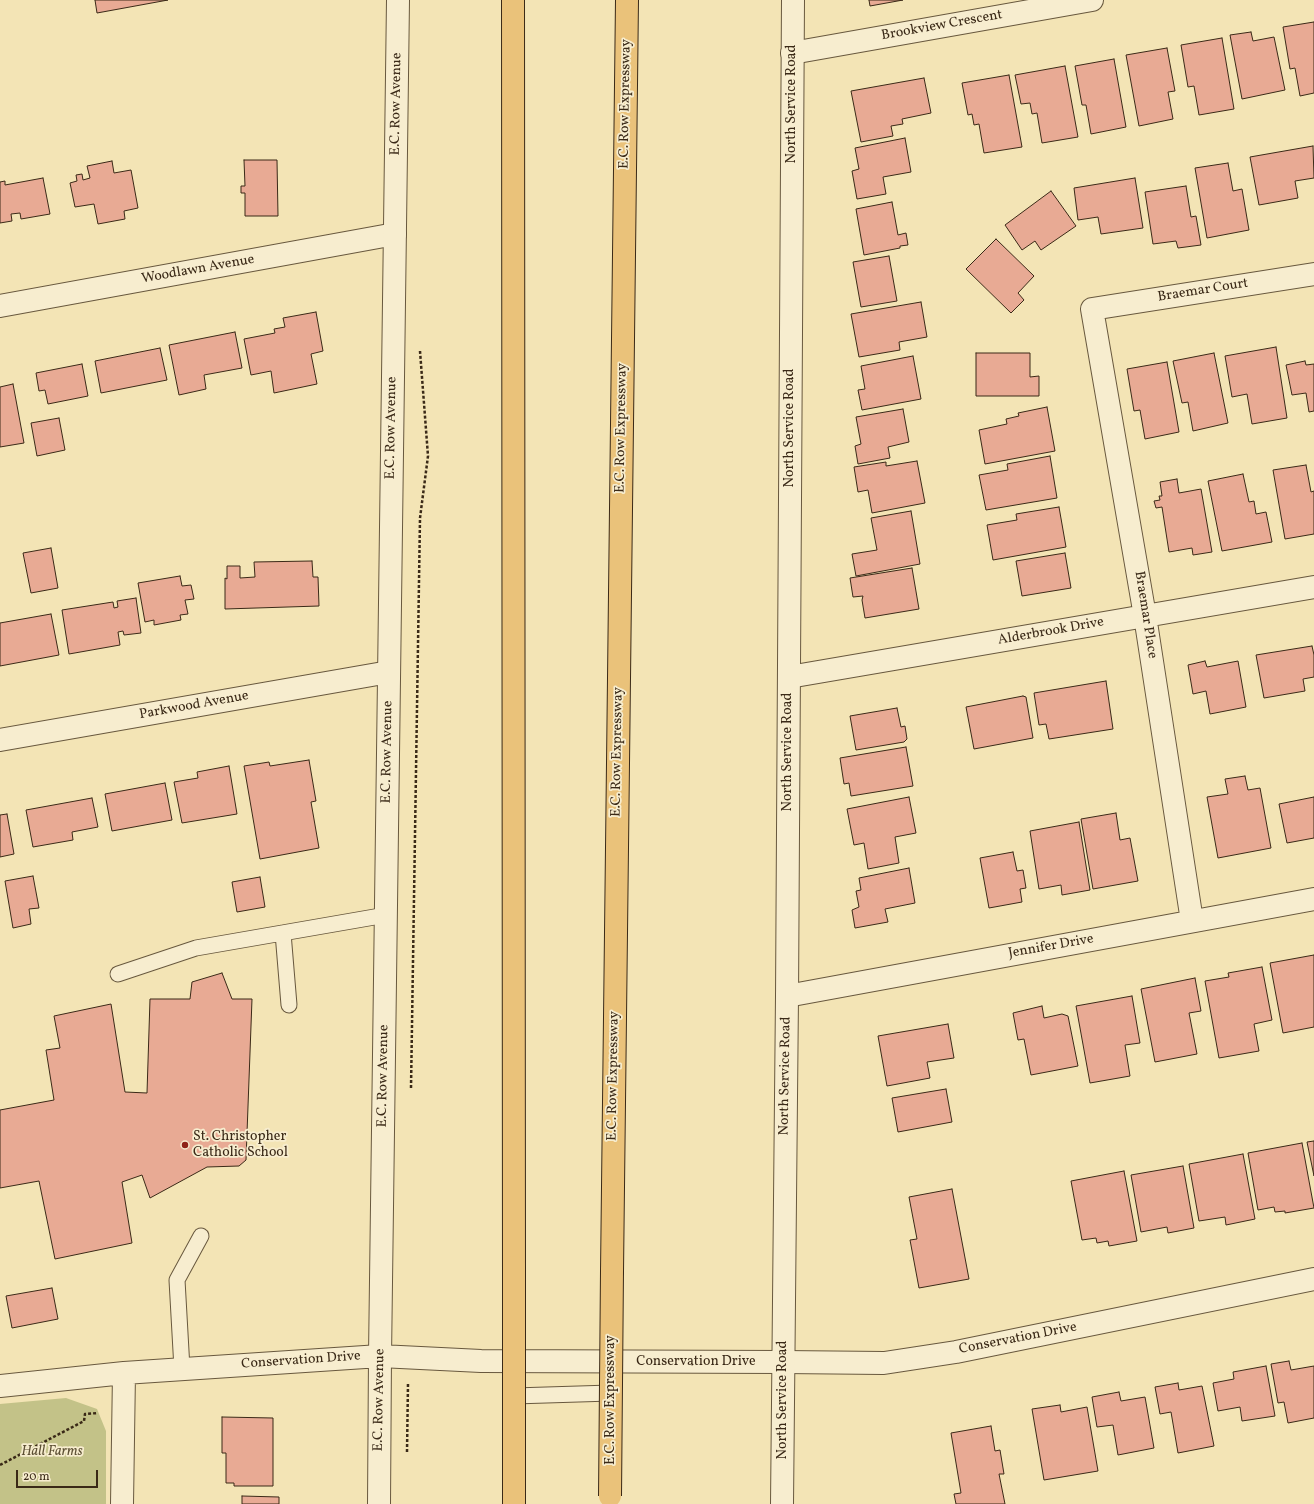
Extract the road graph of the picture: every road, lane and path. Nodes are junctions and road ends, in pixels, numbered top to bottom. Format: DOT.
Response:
graph roads {
  1 [pos="398,0"];
  2 [pos="513,0"];
  3 [pos="627,0"];
  4 [pos="792,0"];
  5 [pos="1092,0"];
  6 [pos="792,52"];
  7 [pos="395,234"];
  8 [pos="1314,274"];
  9 [pos="0,306"];
  10 [pos="1092,309"];
  11 [pos="420,346"];
  12 [pos="1314,587"];
  13 [pos="1145,616"];
  14 [pos="389,672"];
  15 [pos="788,677"];
  16 [pos="0,740"];
  17 [pos="1314,899"];
  18 [pos="386,915"];
  19 [pos="1192,921"];
  20 [pos="283,932"];
  21 [pos="118,974"];
  22 [pos="787,996"];
  23 [pos="289,1005"];
  24 [pos="411,1096"];
  25 [pos="201,1236"];
  26 [pos="1314,1279"];
  27 [pos="380,1356"];
  28 [pos="783,1362"];
  29 [pos="182,1369"];
  30 [pos="124,1372"];
  31 [pos="0,1386"];
  32 [pos="408,1392"];
  33 [pos="611,1393"];
  34 [pos="514,1396"];
  35 [pos="85,1414"];
  36 [pos="407,1459"];
  37 [pos="0,1465"];
  38 [pos="610,1500"];
  39 [pos="122,1504"];
  40 [pos="378,1504"];
  41 [pos="514,1504"];
  42 [pos="782,1504"];
  1 -- 7 [label="street, E.C. Row Avenue"];
  2 -- 34 [label="highway, bridge"];
  3 -- 33 [label="highway, E.C. Row Expressway, bridge"];
  4 -- 6 [label="street, North Service Road"];
  5 -- 6 [label="street, Brookview Crescent"];
  6 -- 15 [label="street, North Service Road"];
  7 -- 9 [label="street, Woodlawn Avenue"];
  7 -- 14 [label="street, E.C. Row Avenue"];
  8 -- 10 [label="street, Braemar Court"];
  10 -- 13 [label="street, Braemar Place"];
  11 -- 24 [label="path"];
  12 -- 13 [label="street, Alderbrook Drive"];
  13 -- 15 [label="street, Alderbrook Drive"];
  13 -- 19 [label="street, Braemar Place"];
  14 -- 16 [label="street, Parkwood Avenue"];
  14 -- 18 [label="street, E.C. Row Avenue"];
  15 -- 22 [label="street, North Service Road"];
  17 -- 19 [label="street, Jennifer Drive"];
  18 -- 20 [label="lane"];
  18 -- 27 [label="street, E.C. Row Avenue"];
  19 -- 22 [label="street, Jennifer Drive"];
  20 -- 21 [label="lane"];
  20 -- 23 [label="lane"];
  22 -- 28 [label="street, North Service Road"];
  25 -- 29 [label="lane"];
  26 -- 28 [label="street, Conservation Drive"];
  27 -- 28 [label="street, Conservation Drive"];
  27 -- 29 [label="street, Conservation Drive"];
  27 -- 40 [label="street, E.C. Row Avenue"];
  28 -- 42 [label="street, North Service Road"];
  29 -- 30 [label="street, Conservation Drive"];
  30 -- 31 [label="street, Conservation Drive"];
  30 -- 39 [label="street"];
  32 -- 36 [label="path"];
  33 -- 34 [label="lane"];
  33 -- 38 [label="highway, E.C. Row Expressway, bridge"];
  34 -- 41 [label="highway, bridge"];
  35 -- 37 [label="path"];
}
